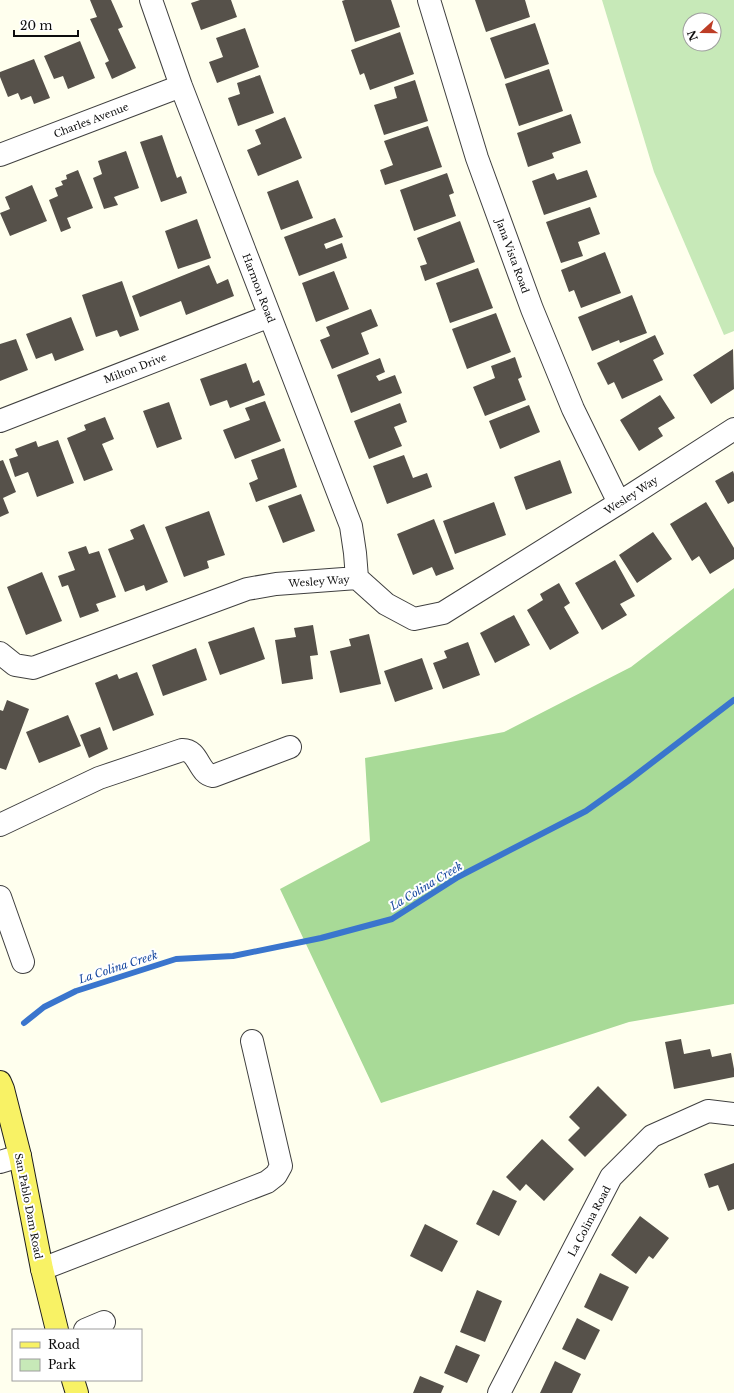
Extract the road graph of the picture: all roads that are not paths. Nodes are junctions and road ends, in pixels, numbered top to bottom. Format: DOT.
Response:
graph roads {
  1 [pos="151,0"];
  2 [pos="429,0"];
  3 [pos="181,86"];
  4 [pos="0,155"];
  5 [pos="270,316"];
  6 [pos="0,421"];
  7 [pos="734,429"];
  8 [pos="619,503"];
  9 [pos="357,578"];
  10 [pos="0,652"];
  11 [pos="290,747"];
  12 [pos="0,825"];
  13 [pos="0,897"];
  14 [pos="23,962"];
  15 [pos="252,1041"];
  16 [pos="0,1082"];
  17 [pos="734,1114"];
  18 [pos="10,1159"];
  19 [pos="42,1269"];
  20 [pos="57,1329"];
  21 [pos="72,1381"];
  22 [pos="77,1393"];
  23 [pos="499,1393"];
  1 -- 3 [label="street, Harmon Road"];
  2 -- 8 [label="street, Jana Vista Road"];
  3 -- 4 [label="street, Charles Avenue"];
  3 -- 5 [label="street, Harmon Road"];
  5 -- 6 [label="street, Milton Drive"];
  5 -- 9 [label="street, Harmon Road"];
  7 -- 8 [label="street, Wesley Way"];
  8 -- 9 [label="street, Wesley Way"];
  9 -- 10 [label="street, Wesley Way"];
  11 -- 12 [label="street"];
  13 -- 14 [label="street"];
  15 -- 19 [label="street"];
  16 -- 18 [label="main road, San Pablo Dam Road"];
  17 -- 23 [label="street, La Colina Road"];
  18 -- 19 [label="main road, San Pablo Dam Road"];
  19 -- 20 [label="main road, San Pablo Dam Road"];
  21 -- 22 [label="main road"];
}
